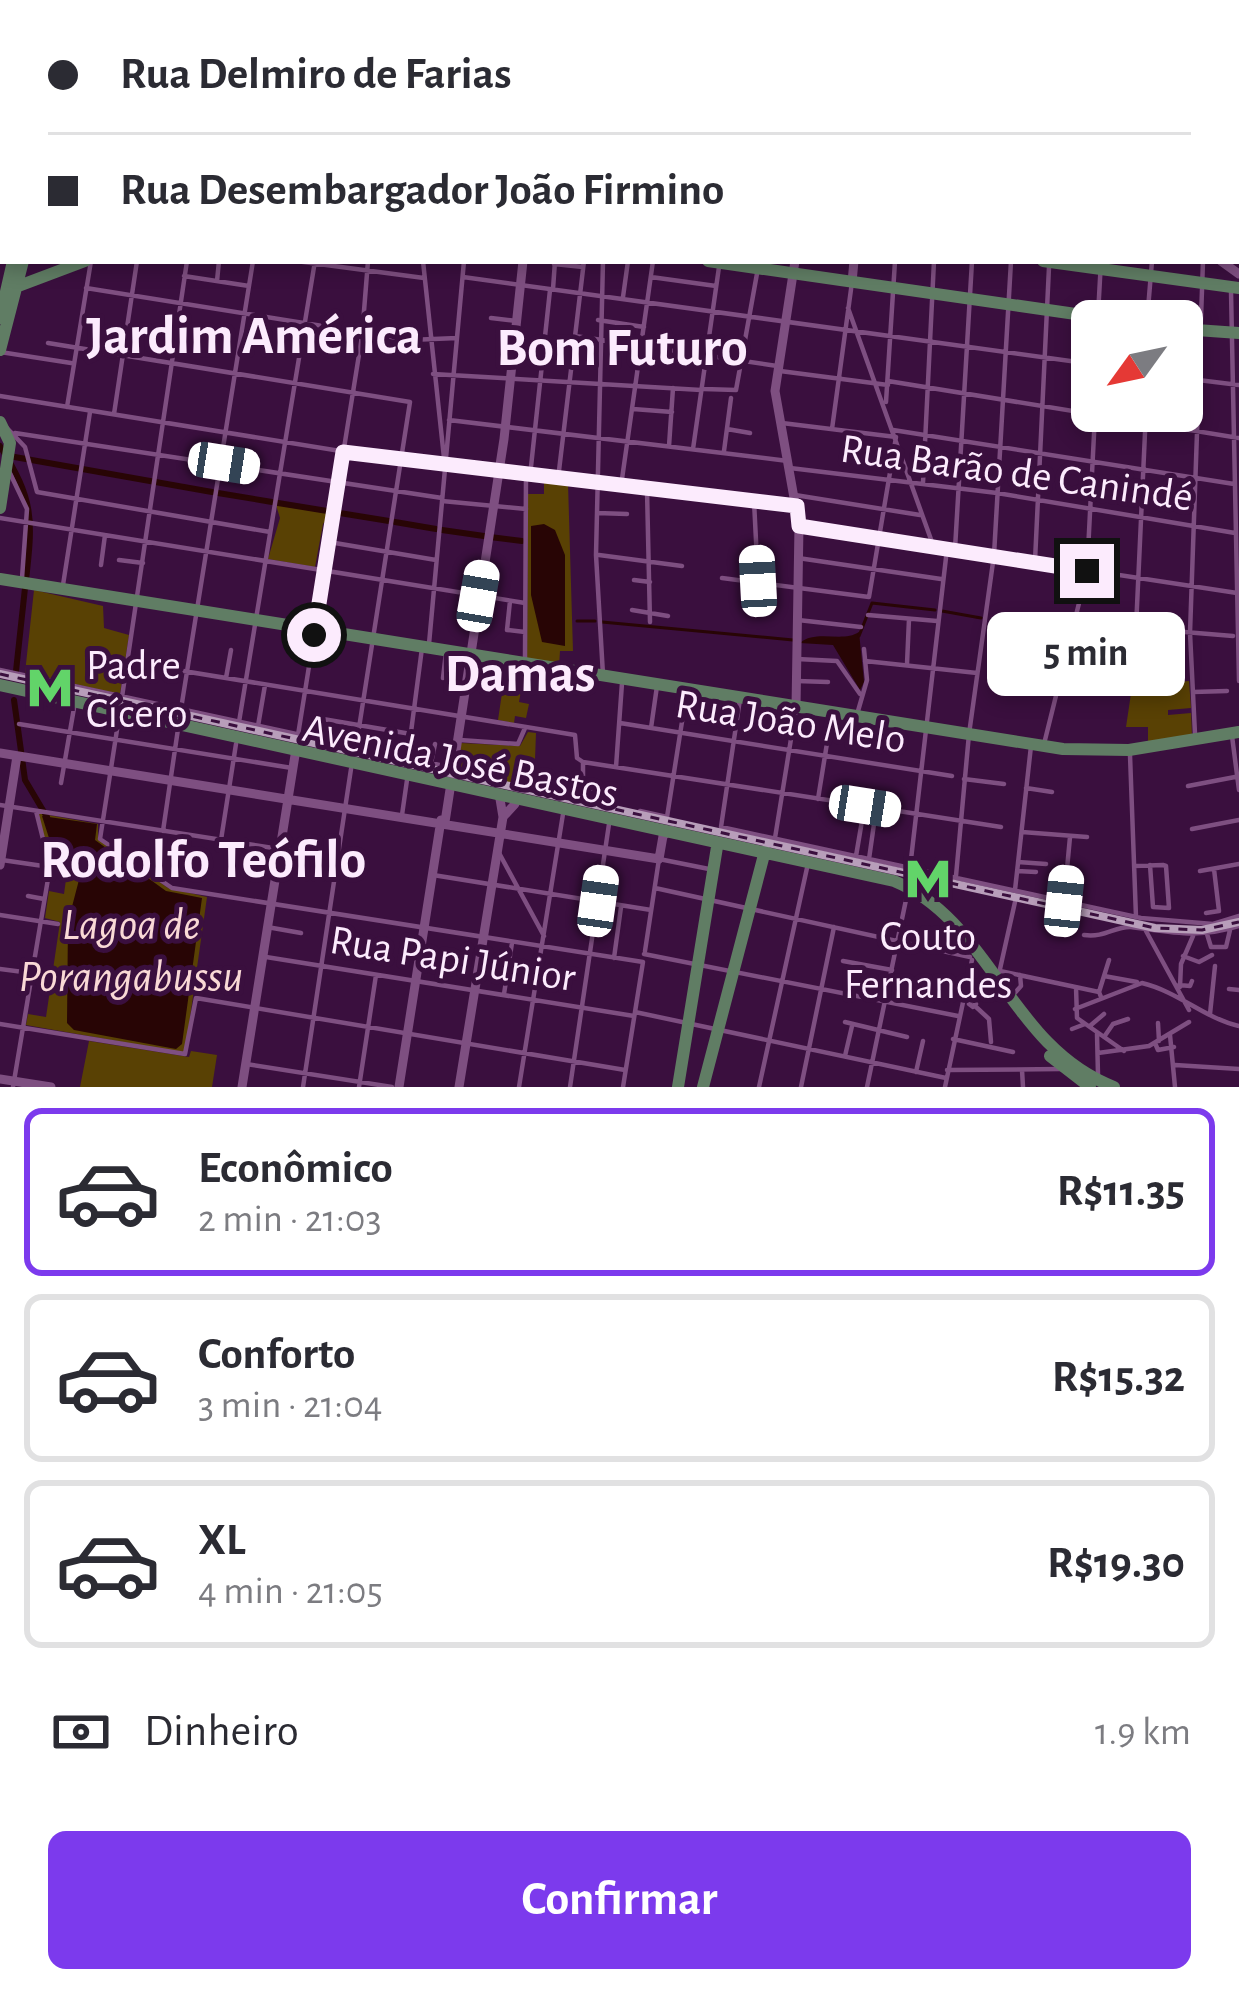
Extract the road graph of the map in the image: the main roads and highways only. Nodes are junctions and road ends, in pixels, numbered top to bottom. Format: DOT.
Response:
graph roads {
  1 [pos="79,264"];
  2 [pos="733,264"];
  3 [pos="1101,265"];
  4 [pos="794,267"];
  5 [pos="1152,268"];
  6 [pos="1237,283"];
  7 [pos="11,288"];
  8 [pos="1071,314"];
  9 [pos="0,318"];
  10 [pos="1203,332"];
  11 [pos="1236,334"];
  12 [pos="0,351"];
  13 [pos="6,427"];
  14 [pos="4,461"];
  15 [pos="0,508"];
  16 [pos="8,582"];
  17 [pos="0,689"];
  18 [pos="179,722"];
  19 [pos="1235,733"];
  20 [pos="295,752"];
  21 [pos="439,784"];
  22 [pos="565,811"];
  23 [pos="667,828"];
  24 [pos="717,847"];
  25 [pos="764,854"];
  26 [pos="828,868"];
  27 [pos="985,966"];
  28 [pos="1090,1085"];
  29 [pos="678,1087"];
  30 [pos="703,1087"];
  31 [pos="1114,1087"];
  1 -- 7 [label="main road"];
  2 -- 4 [label="main road"];
  3 -- 5 [label="main road"];
  4 -- 8 [label="main road"];
  5 -- 6 [label="main road"];
  7 -- 9 [label="main road"];
  7 -- 12 [label="main road"];
  10 -- 11 [label="main road"];
  13 -- 14 [label="main road"];
  14 -- 15 [label="main road"];
  16 -- 19 [label="main road"];
  17 -- 18 [label="main road, Avenida José Bastos"];
  17 -- 18 [label="main road, Avenida José Bastos"];
  18 -- 20 [label="main road, Avenida José Bastos"];
  18 -- 20 [label="main road, Avenida José Bastos"];
  20 -- 21 [label="main road, Avenida José Bastos"];
  20 -- 21 [label="main road, Avenida José Bastos"];
  21 -- 22 [label="main road, Avenida José Bastos"];
  22 -- 23 [label="main road, Avenida José Bastos"];
  22 -- 23 [label="main road, Avenida José Bastos"];
  23 -- 24 [label="main road, Avenida José Bastos"];
  23 -- 25 [label="main road, Avenida José Bastos"];
  24 -- 25 [label="main road, Avenida José Bastos"];
  24 -- 29 [label="main road"];
  25 -- 26 [label="main road, Avenida José Bastos"];
  25 -- 26 [label="main road, Avenida José Bastos"];
  25 -- 30 [label="main road"];
  26 -- 27 [label="main road, Avenida José Bastos"];
  27 -- 28 [label="main road"];
  27 -- 28 [label="main road"];
  28 -- 31 [label="main road"];
}
